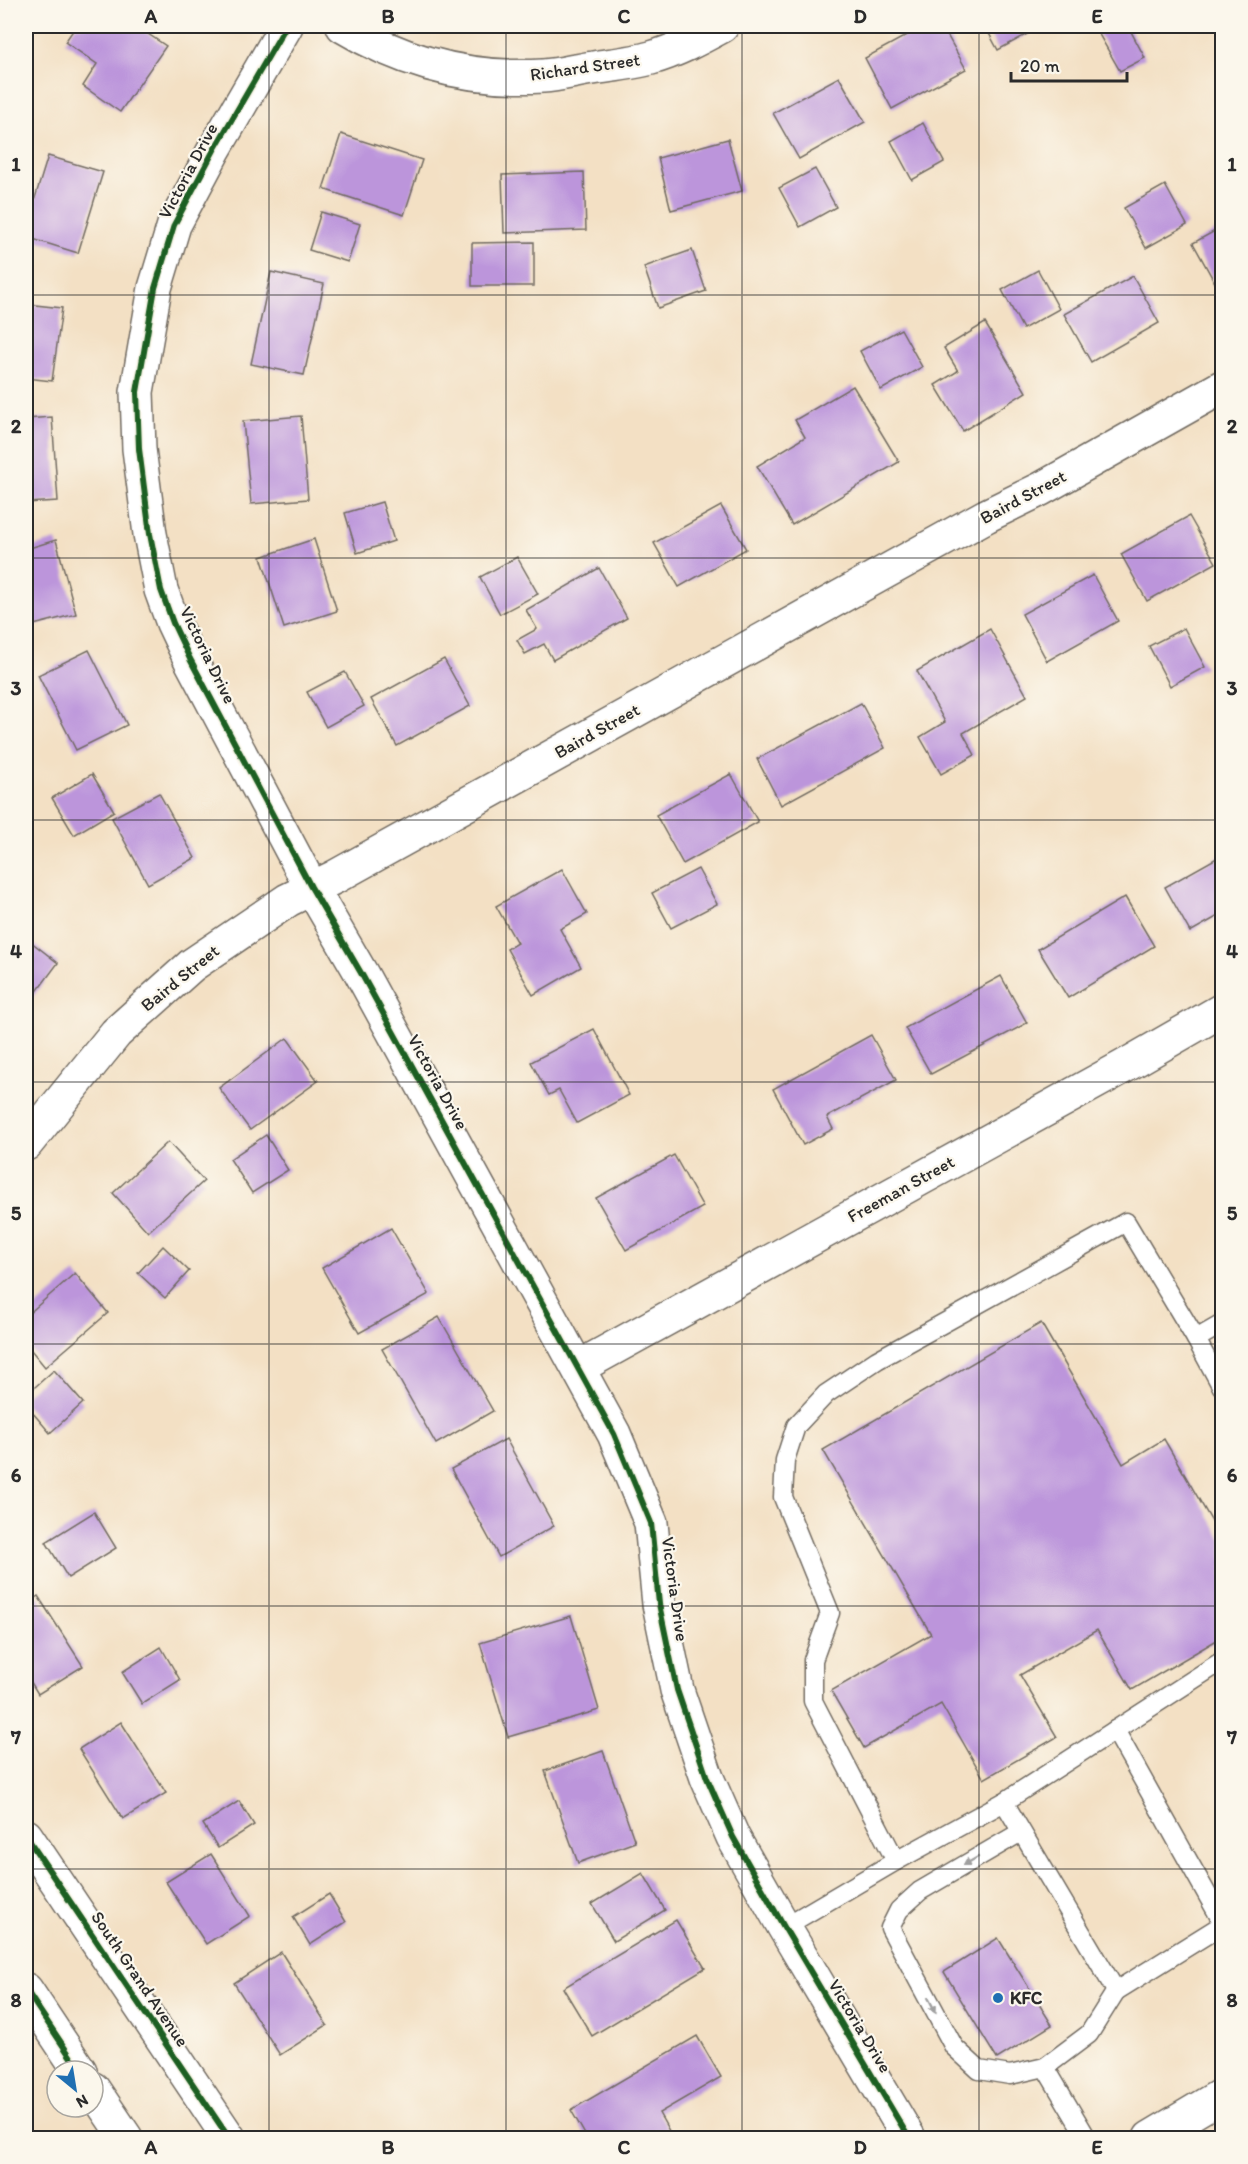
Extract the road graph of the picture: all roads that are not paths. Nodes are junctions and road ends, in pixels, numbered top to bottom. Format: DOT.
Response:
graph roads {
  1 [pos="286,26"];
  2 [pos="343,26"];
  3 [pos="722,26"];
  4 [pos="1222,387"];
  5 [pos="311,887"];
  6 [pos="1222,1010"];
  7 [pos="26,1144"];
  8 [pos="1222,1324"];
  9 [pos="1196,1340"];
  10 [pos="579,1367"];
  11 [pos="1222,1388"];
  12 [pos="1222,1661"];
  13 [pos="1115,1730"];
  14 [pos="1004,1802"];
  15 [pos="1021,1832"];
  16 [pos="26,1836"];
  17 [pos="897,1861"];
  18 [pos="1222,1923"];
  19 [pos="784,1926"];
  20 [pos="26,1990"];
  21 [pos="1116,1991"];
  22 [pos="73,2059"];
  23 [pos="1045,2067"];
  24 [pos="1222,2095"];
  25 [pos="105,2108"];
  26 [pos="1190,2128"];
  27 [pos="126,2139"];
  28 [pos="229,2139"];
  29 [pos="909,2139"];
  30 [pos="1087,2139"];
  31 [pos="1150,2139"];
  1 -- 5 [label="street, Victoria Drive"];
  2 -- 3 [label="street, Richard Street"];
  4 -- 5 [label="street, Baird Street"];
  5 -- 7 [label="street, Baird Street"];
  5 -- 10 [label="street, Victoria Drive"];
  6 -- 10 [label="street, Freeman Street"];
  8 -- 9 [label="lane"];
  9 -- 11 [label="lane"];
  9 -- 17 [label="lane"];
  10 -- 19 [label="street, Victoria Drive"];
  12 -- 13 [label="lane"];
  13 -- 14 [label="lane"];
  13 -- 18 [label="lane"];
  14 -- 15 [label="lane"];
  14 -- 17 [label="lane"];
  15 -- 21 [label="lane"];
  15 -- 23 [label="lane, one-way"];
  16 -- 28 [label="street, South Grand Avenue"];
  17 -- 19 [label="lane"];
  18 -- 21 [label="lane"];
  19 -- 29 [label="street, Victoria Drive"];
  20 -- 22 [label="street"];
  21 -- 23 [label="lane"];
  23 -- 30 [label="lane"];
  24 -- 26 [label="street"];
  25 -- 27 [label="street"];
  26 -- 31 [label="street"];
}
